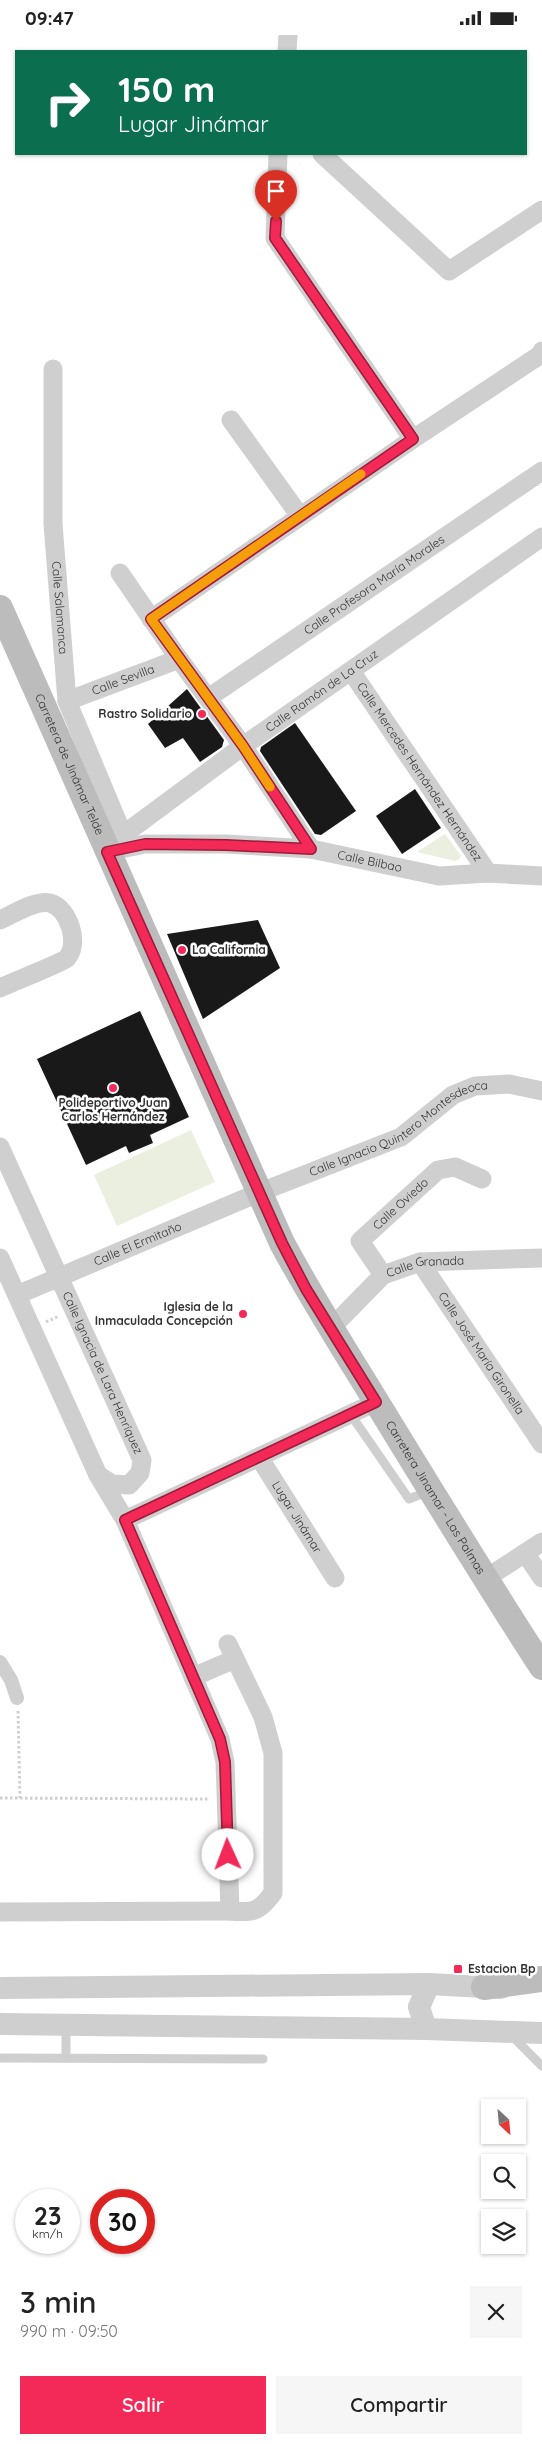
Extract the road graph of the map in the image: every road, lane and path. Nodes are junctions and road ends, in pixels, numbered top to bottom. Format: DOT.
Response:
graph roads {
  1 [pos="288,35"];
  2 [pos="287,50"];
  3 [pos="278,155"];
  4 [pos="323,155"];
  5 [pos="542,210"];
  6 [pos="542,351"];
  7 [pos="53,369"];
  8 [pos="231,420"];
  9 [pos="413,439"];
  10 [pos="542,471"];
  11 [pos="300,516"];
  12 [pos="542,537"];
  13 [pos="120,573"];
  14 [pos="0,608"];
  15 [pos="151,619"];
  16 [pos="179,659"];
  17 [pos="351,671"];
  18 [pos="208,698"];
  19 [pos="67,701"];
  20 [pos="243,746"];
  21 [pos="115,843"];
  22 [pos="311,849"];
  23 [pos="488,873"];
  24 [pos="542,876"];
  25 [pos="0,921"];
  26 [pos="0,988"];
  27 [pos="542,1091"];
  28 [pos="0,1147"];
  29 [pos="482,1179"];
  30 [pos="258,1193"];
  31 [pos="542,1257"];
  32 [pos="0,1258"];
  33 [pos="420,1262"];
  34 [pos="383,1275"];
  35 [pos="59,1277"];
  36 [pos="17,1295"];
  37 [pos="74,1309"];
  38 [pos="331,1327"];
  39 [pos="32,1328"];
  40 [pos="376,1402"];
  41 [pos="351,1415"];
  42 [pos="539,1433"];
  43 [pos="259,1457"];
  44 [pos="98,1475"];
  45 [pos="129,1485"];
  46 [pos="430,1490"];
  47 [pos="125,1520"];
  48 [pos="542,1542"];
  49 [pos="525,1553"];
  50 [pos="335,1578"];
  51 [pos="542,1578"];
  52 [pos="485,1579"];
  53 [pos="0,1662"];
  54 [pos="542,1667"];
  55 [pos="193,1677"];
  56 [pos="17,1698"];
  57 [pos="0,1798"];
  58 [pos="20,1798"];
  59 [pos="226,1799"];
  60 [pos="230,1911"];
  61 [pos="0,1913"];
  62 [pos="542,1979"];
  63 [pos="429,1984"];
  64 [pos="484,1987"];
  65 [pos="0,1988"];
  66 [pos="542,1989"];
  67 [pos="0,2024"];
  68 [pos="66,2026"];
  69 [pos="426,2029"];
  70 [pos="508,2031"];
  71 [pos="542,2033"];
  72 [pos="0,2058"];
  73 [pos="66,2059"];
  74 [pos="263,2059"];
  75 [pos="542,2066"];
  1 -- 2 [label="street"];
  3 -- 9 [label="street"];
  4 -- 5 [label="street"];
  6 -- 9 [label="street"];
  7 -- 19 [label="street, Calle Salamanca"];
  8 -- 11 [label="street"];
  9 -- 11 [label="street"];
  10 -- 18 [label="street, Calle Profesora María Morales"];
  11 -- 15 [label="street"];
  12 -- 17 [label="street, Calle Ramón de La Cruz"];
  13 -- 15 [label="street"];
  14 -- 21 [label="main road, Carretera de Jinámar Telde"];
  15 -- 16 [label="street"];
  16 -- 18 [label="street"];
  16 -- 19 [label="street, Calle Sevilla"];
  17 -- 20 [label="street, Calle Ramón de La Cruz"];
  17 -- 23 [label="street, Calle Mercedes Hernández Hernández"];
  18 -- 20 [label="street"];
  19 -- 21 [label="street, Calle Salamanca"];
  20 -- 21 [label="street, Calle Ramón de La Cruz"];
  20 -- 22 [label="street"];
  21 -- 22 [label="street, Calle Bilbao"];
  21 -- 30 [label="main road, Carretera de Jinámar Telde"];
  22 -- 23 [label="street, Calle Bilbao"];
  23 -- 24 [label="street, Calle Bilbao"];
  25 -- 26 [label="street"];
  27 -- 30 [label="street, Calle Ignacio Quintero Montesdeoca"];
  28 -- 35 [label="street, Calle Ignacia de Lara Henríquez"];
  29 -- 34 [label="street, Calle Oviedo"];
  30 -- 35 [label="street, Calle El Ermitaño"];
  30 -- 38 [label="main road, Carretera de Jinámar Telde"];
  31 -- 33 [label="street, Calle Granada"];
  32 -- 36 [label="street"];
  33 -- 34 [label="street, Calle Granada"];
  33 -- 42 [label="street, Calle José María Gironella"];
  34 -- 38 [label="street, Calle Granada"];
  35 -- 36 [label="street, Calle El Ermitaño"];
  35 -- 37 [label="street, Calle Ignacia de Lara Henríquez"];
  36 -- 39 [label="street"];
  37 -- 39 [label="path"];
  37 -- 45 [label="street, Calle Ignacia de Lara Henríquez"];
  38 -- 40 [label="main road, Carretera Jinamar - Las Palmas"];
  39 -- 44 [label="street"];
  40 -- 41 [label="street"];
  40 -- 46 [label="main road, Carretera Jinamar - Las Palmas"];
  41 -- 43 [label="street"];
  41 -- 46 [label="lane"];
  43 -- 47 [label="street"];
  43 -- 50 [label="street, Lugar Jinámar"];
  44 -- 45 [label="street"];
  44 -- 47 [label="street"];
  45 -- 47 [label="street"];
  46 -- 52 [label="main road, Carretera Jinamar - Las Palmas"];
  47 -- 55 [label="street"];
  48 -- 49 [label="street"];
  49 -- 51 [label="street"];
  49 -- 52 [label="street"];
  52 -- 54 [label="main road, Carretera Jinamar - Las Palmas"];
  53 -- 56 [label="street"];
  55 -- 59 [label="street"];
  55 -- 60 [label="street"];
  56 -- 58 [label="path"];
  57 -- 58 [label="path"];
  58 -- 59 [label="path"];
  59 -- 60 [label="street"];
  60 -- 61 [label="street"];
  62 -- 64 [label="main road"];
  63 -- 64 [label="street"];
  63 -- 65 [label="street"];
  63 -- 69 [label="street"];
  64 -- 66 [label="street"];
  67 -- 68 [label="street"];
  68 -- 69 [label="street"];
  68 -- 73 [label="lane"];
  69 -- 70 [label="street"];
  70 -- 71 [label="street"];
  70 -- 75 [label="lane"];
  72 -- 73 [label="lane"];
  73 -- 74 [label="lane"];
}
